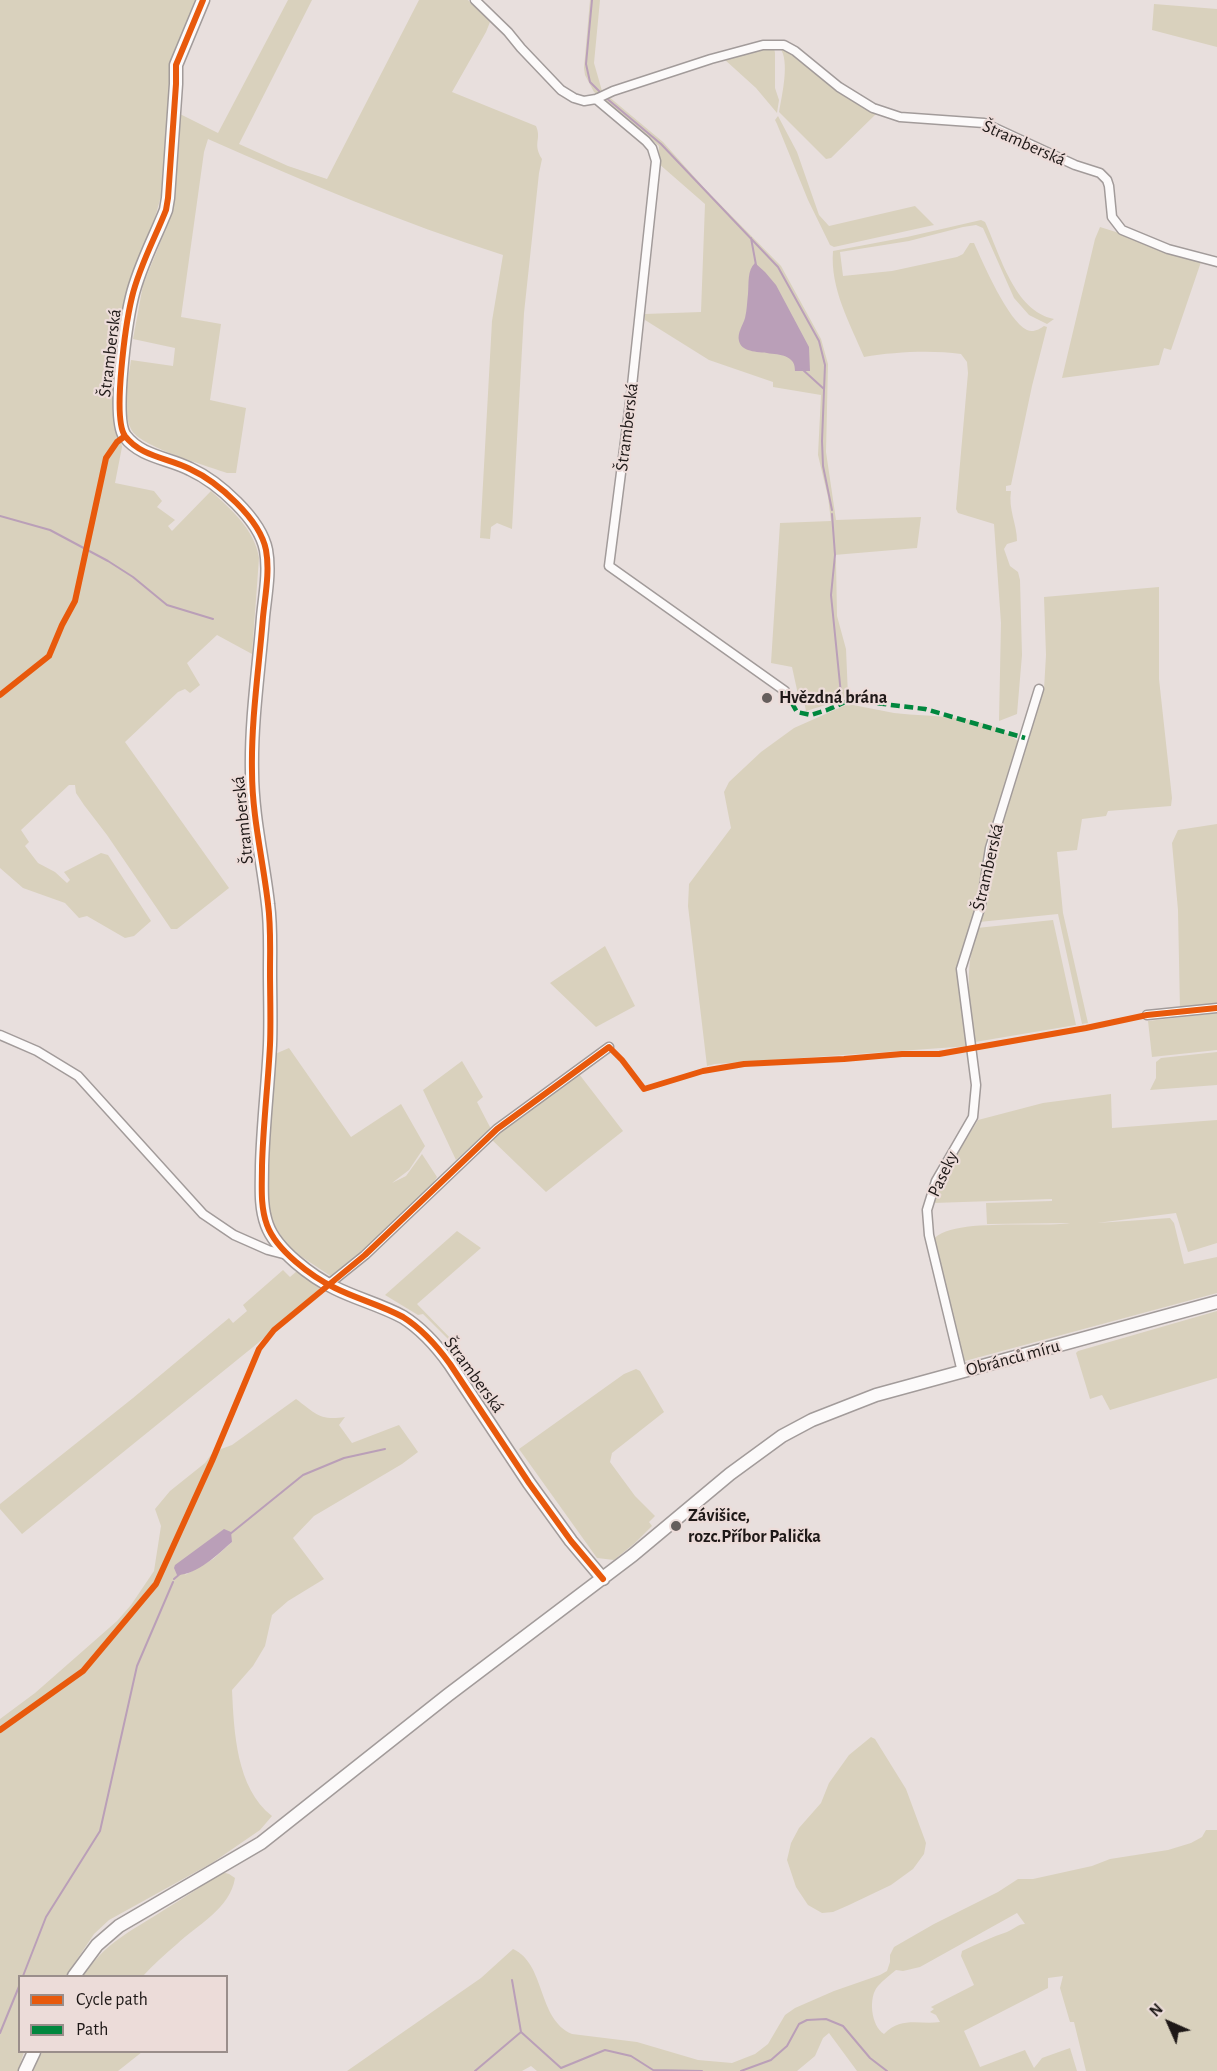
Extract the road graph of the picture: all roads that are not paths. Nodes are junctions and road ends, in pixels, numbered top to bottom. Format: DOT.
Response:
graph roads {
  1 [pos="202,0"];
  2 [pos="475,0"];
  3 [pos="596,99"];
  4 [pos="1217,262"];
  5 [pos="1039,689"];
  6 [pos="785,691"];
  7 [pos="1217,1008"];
  8 [pos="1147,1016"];
  9 [pos="0,1035"];
  10 [pos="609,1047"];
  11 [pos="972,1048"];
  12 [pos="288,1255"];
  13 [pos="328,1284"];
  14 [pos="1217,1302"];
  15 [pos="962,1371"];
  16 [pos="603,1579"];
  17 [pos="76,1975"];
  18 [pos="34,2053"];
  19 [pos="26,2071"];
  1 -- 12 [label="street, Štramberská"];
  2 -- 3 [label="street"];
  3 -- 4 [label="street, Štramberská"];
  3 -- 6 [label="street, Štramberská"];
  5 -- 11 [label="street, Štramberská"];
  7 -- 8 [label="street"];
  9 -- 12 [label="street"];
  10 -- 13 [label="street"];
  11 -- 15 [label="street, Paseky"];
  12 -- 13 [label="street, Štramberská"];
  13 -- 16 [label="street, Štramberská"];
  14 -- 15 [label="street, Obránců míru"];
  15 -- 16 [label="street, Obránců míru"];
  16 -- 17 [label="street, Obránců míru"];
  18 -- 19 [label="street"];
}
